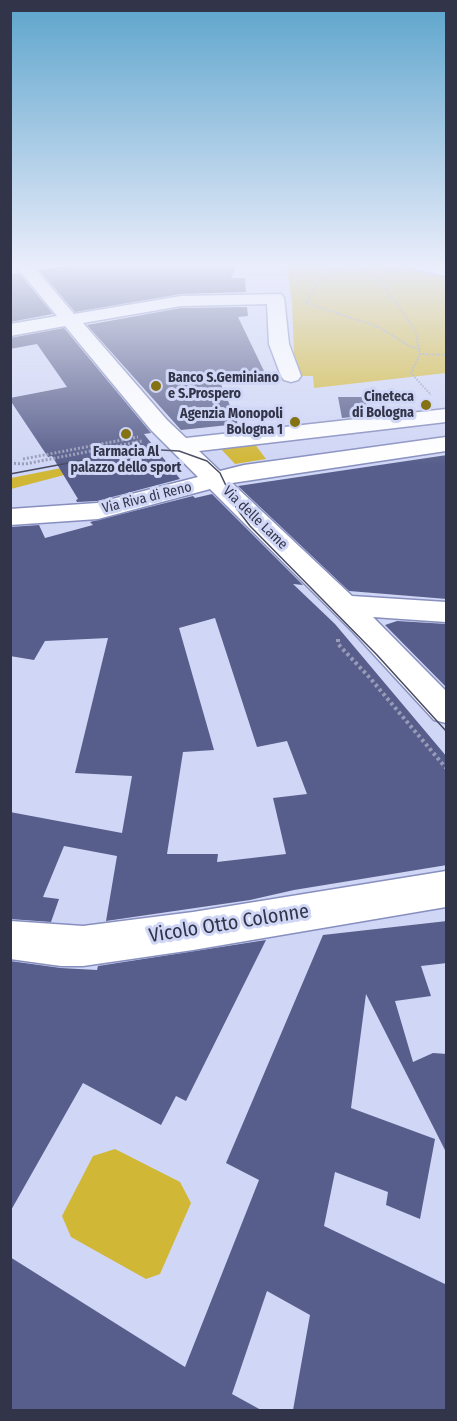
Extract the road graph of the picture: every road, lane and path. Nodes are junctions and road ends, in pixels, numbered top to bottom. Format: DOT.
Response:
graph roads {
  1 [pos="79,332"];
  2 [pos="278,332"];
  3 [pos="387,332"];
  4 [pos="416,332"];
  5 [pos="419,348"];
  6 [pos="420,354"];
  7 [pos="447,355"];
  8 [pos="291,376"];
  9 [pos="431,395"];
  10 [pos="447,415"];
  11 [pos="145,436"];
  12 [pos="263,438"];
  13 [pos="175,441"];
  14 [pos="447,444"];
  15 [pos="23,459"];
  16 [pos="10,463"];
  17 [pos="282,466"];
  18 [pos="216,480"];
  19 [pos="10,518"];
  20 [pos="343,605"];
  21 [pos="447,612"];
  22 [pos="331,633"];
  23 [pos="447,711"];
  24 [pos="447,768"];
  25 [pos="447,889"];
  26 [pos="10,940"];
  1 -- 13 [label="street, Via delle Lame"];
  2 -- 8 [label="street"];
  3 -- 5 [label="path"];
  4 -- 5 [label="path"];
  5 -- 6 [label="path"];
  6 -- 7 [label="path"];
  6 -- 9 [label="path"];
  10 -- 12 [label="street"];
  11 -- 15 [label="path"];
  12 -- 13 [label="street"];
  12 -- 17 [label="street"];
  13 -- 16 [label="path"];
  13 -- 18 [label="street, Via delle Lame"];
  14 -- 17 [label="street, Via Riva di Reno"];
  17 -- 18 [label="street, Via Riva di Reno"];
  18 -- 19 [label="street, Via Riva di Reno"];
  18 -- 20 [label="street, Via delle Lame"];
  20 -- 21 [label="street"];
  20 -- 23 [label="street, Via delle Lame"];
  22 -- 24 [label="path"];
  25 -- 26 [label="street, Vicolo Otto Colonne"];
}
